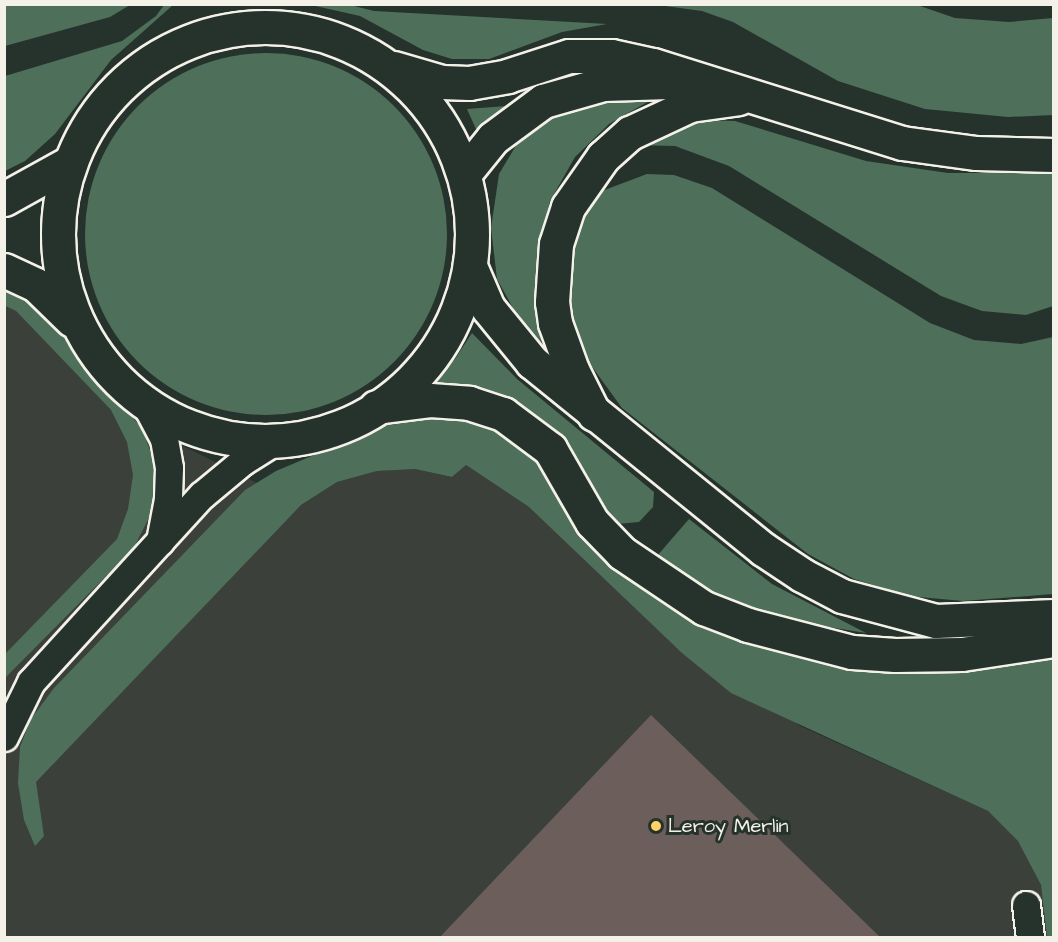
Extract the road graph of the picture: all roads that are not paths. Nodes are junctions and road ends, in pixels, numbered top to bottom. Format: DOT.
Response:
graph roads {
  1 [pos="387,66"];
  2 [pos="707,82"];
  3 [pos="754,98"];
  4 [pos="1053,155"];
  5 [pos="69,163"];
  6 [pos="464,174"];
  7 [pos="4,199"];
  8 [pos="470,266"];
  9 [pos="4,270"];
  10 [pos="80,328"];
  11 [pos="144,402"];
  12 [pos="376,407"];
  13 [pos="595,415"];
  14 [pos="275,441"];
  15 [pos="159,546"];
  16 [pos="1053,616"];
  17 [pos="1053,640"];
  18 [pos="31,682"];
  19 [pos="4,700"];
  20 [pos="4,737"];
  21 [pos="1026,905"];
  22 [pos="1030,938"];
  1 -- 2 [label="main road"];
  1 -- 5 [label="main road"];
  1 -- 6 [label="main road"];
  2 -- 3 [label="main road"];
  2 -- 6 [label="main road"];
  3 -- 4 [label="main road"];
  3 -- 13 [label="main road"];
  5 -- 7 [label="main road"];
  5 -- 10 [label="main road"];
  6 -- 8 [label="main road"];
  8 -- 12 [label="main road"];
  8 -- 13 [label="main road"];
  9 -- 10 [label="main road"];
  10 -- 11 [label="main road"];
  11 -- 14 [label="main road"];
  11 -- 15 [label="street"];
  12 -- 14 [label="main road"];
  12 -- 17 [label="main road"];
  13 -- 16 [label="main road"];
  14 -- 15 [label="street"];
  15 -- 18 [label="street"];
  18 -- 19 [label="street"];
  18 -- 20 [label="street"];
  21 -- 22 [label="street"];
}
